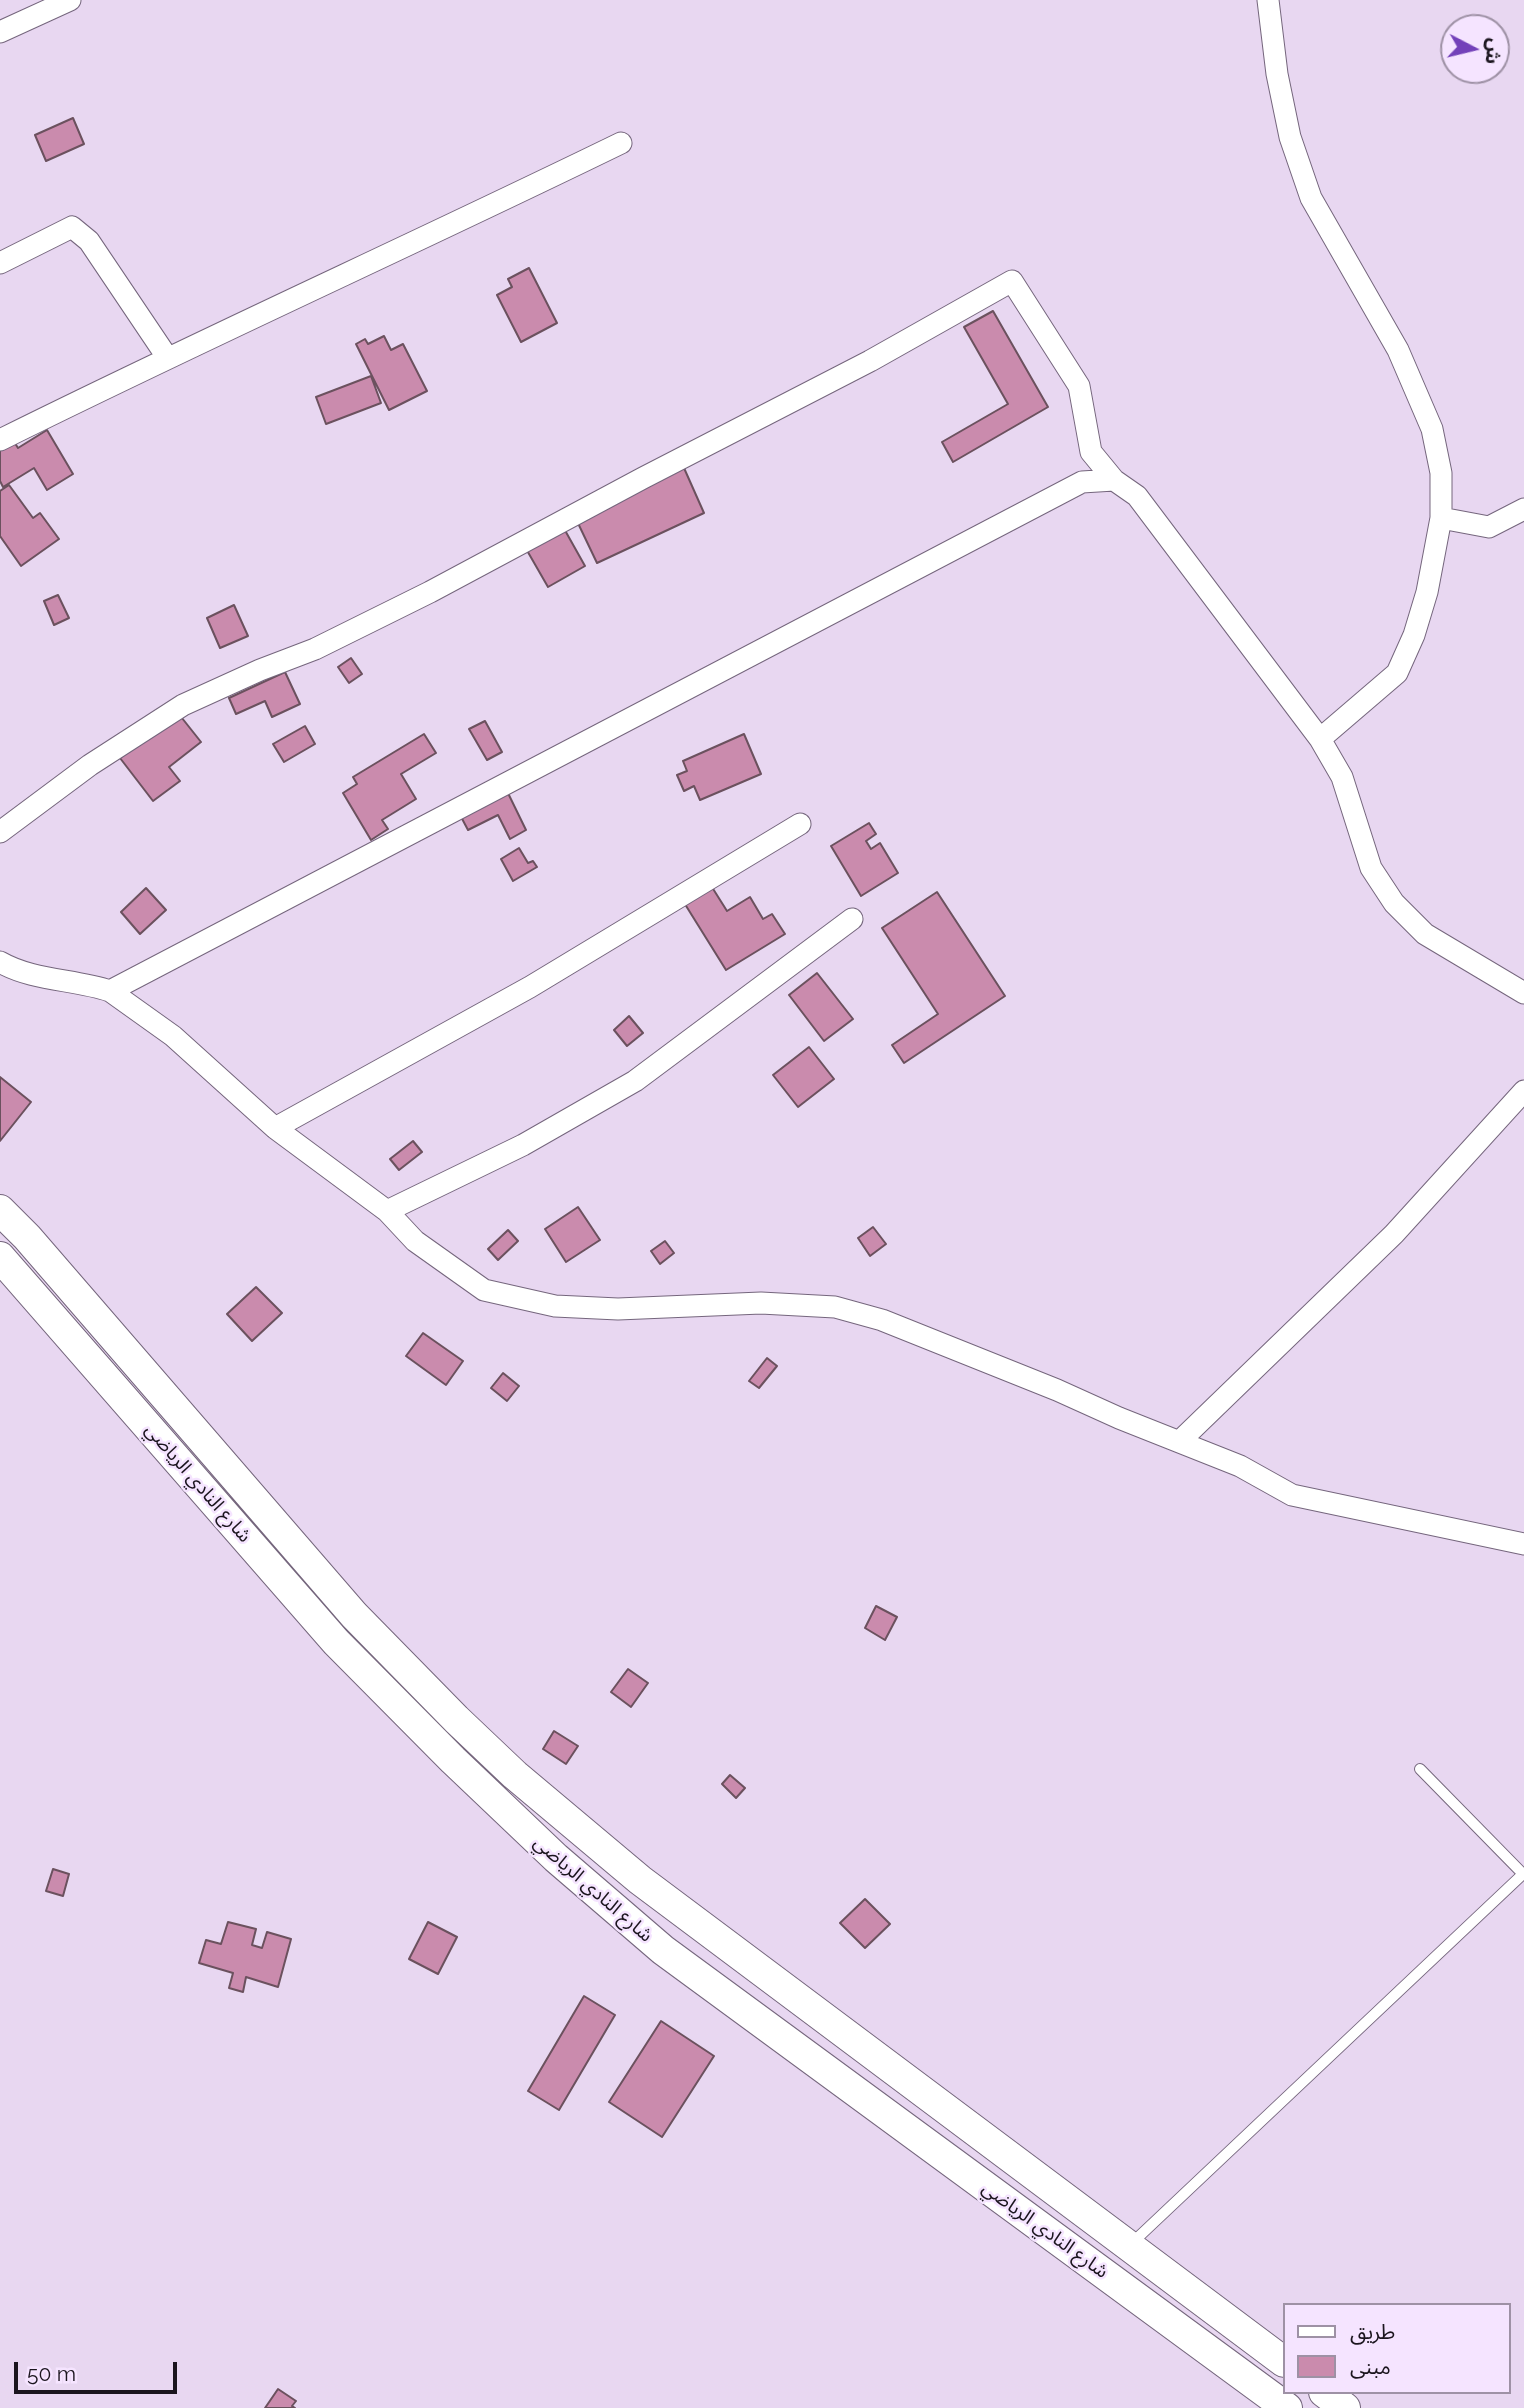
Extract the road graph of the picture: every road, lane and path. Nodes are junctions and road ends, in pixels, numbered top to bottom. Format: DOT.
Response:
graph roads {
  1 [pos="71,0"];
  2 [pos="1268,0"];
  3 [pos="0,32"];
  4 [pos="621,143"];
  5 [pos="0,262"];
  6 [pos="167,357"];
  7 [pos="0,440"];
  8 [pos="1114,480"];
  9 [pos="1524,509"];
  10 [pos="1441,518"];
  11 [pos="1320,739"];
  12 [pos="800,824"];
  13 [pos="0,832"];
  14 [pos="852,919"];
  15 [pos="0,962"];
  16 [pos="110,991"];
  17 [pos="1524,993"];
  18 [pos="1524,1091"];
  19 [pos="275,1128"];
  20 [pos="0,1210"];
  21 [pos="387,1211"];
  22 [pos="0,1257"];
  23 [pos="70,1287"];
  24 [pos="44,1307"];
  25 [pos="1180,1441"];
  26 [pos="1524,1544"];
  27 [pos="1420,1769"];
  28 [pos="1523,1874"];
  29 [pos="854,2041"];
  30 [pos="834,2076"];
  31 [pos="1122,2241"];
  32 [pos="1095,2267"];
  33 [pos="1282,2361"];
  34 [pos="1327,2394"];
  35 [pos="1287,2408"];
  36 [pos="1345,2408"];
  1 -- 3 [label="street"];
  2 -- 10 [label="street"];
  4 -- 6 [label="street"];
  5 -- 6 [label="street"];
  6 -- 7 [label="street"];
  8 -- 11 [label="street"];
  8 -- 13 [label="street"];
  8 -- 16 [label="street"];
  9 -- 10 [label="street"];
  10 -- 11 [label="street"];
  11 -- 17 [label="street"];
  12 -- 19 [label="street"];
  14 -- 21 [label="street"];
  15 -- 16 [label="street"];
  16 -- 19 [label="street"];
  18 -- 25 [label="street"];
  19 -- 21 [label="street"];
  20 -- 23 [label="main road, شارع النادي الرياضي"];
  21 -- 25 [label="street"];
  22 -- 24 [label="main road, شارع النادي الرياضي"];
  23 -- 24 [label="main road"];
  23 -- 29 [label="main road, شارع النادي الرياضي"];
  24 -- 30 [label="main road, شارع النادي الرياضي"];
  25 -- 26 [label="street"];
  27 -- 28 [label="lane"];
  28 -- 31 [label="lane"];
  29 -- 30 [label="main road"];
  29 -- 31 [label="main road, شارع النادي الرياضي"];
  30 -- 32 [label="main road, شارع النادي الرياضي"];
  31 -- 32 [label="main road"];
  31 -- 33 [label="main road, شارع النادي الرياضي"];
  32 -- 35 [label="main road, شارع النادي الرياضي"];
  34 -- 36 [label="main road"];
}
